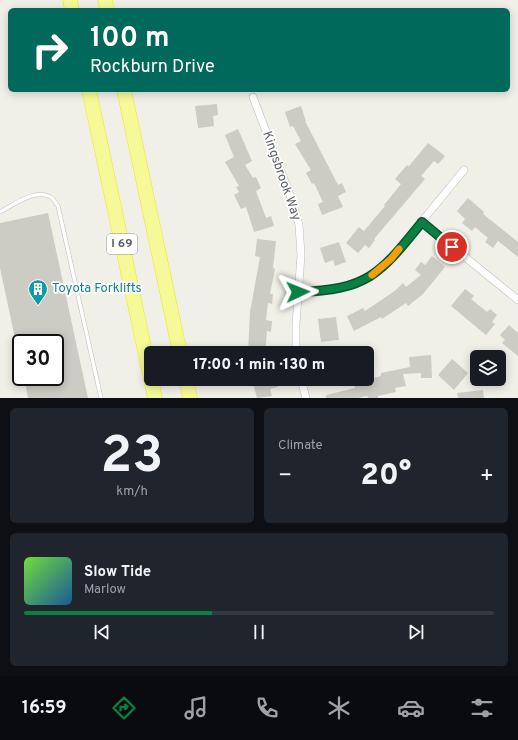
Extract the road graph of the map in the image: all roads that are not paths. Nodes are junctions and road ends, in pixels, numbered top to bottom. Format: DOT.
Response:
graph roads {
  1 [pos="89,92"];
  2 [pos="124,92"];
  3 [pos="253,97"];
  4 [pos="464,170"];
  5 [pos="0,212"];
  6 [pos="422,222"];
  7 [pos="298,292"];
  8 [pos="518,300"];
  9 [pos="179,346"];
  10 [pos="296,346"];
  11 [pos="187,386"];
  12 [pos="303,386"];
  13 [pos="101,398"];
  14 [pos="155,398"];
  15 [pos="190,398"];
  16 [pos="306,398"];
  1 -- 14 [label="highway, I 69"];
  2 -- 9 [label="highway, I 69"];
  3 -- 7 [label="street, Kingsbrook Way"];
  4 -- 6 [label="street"];
  5 -- 13 [label="lane"];
  6 -- 7 [label="street"];
  6 -- 8 [label="street"];
  7 -- 10 [label="street, Kingsbrook Way"];
  11 -- 15 [label="highway"];
  12 -- 16 [label="street"];
}
